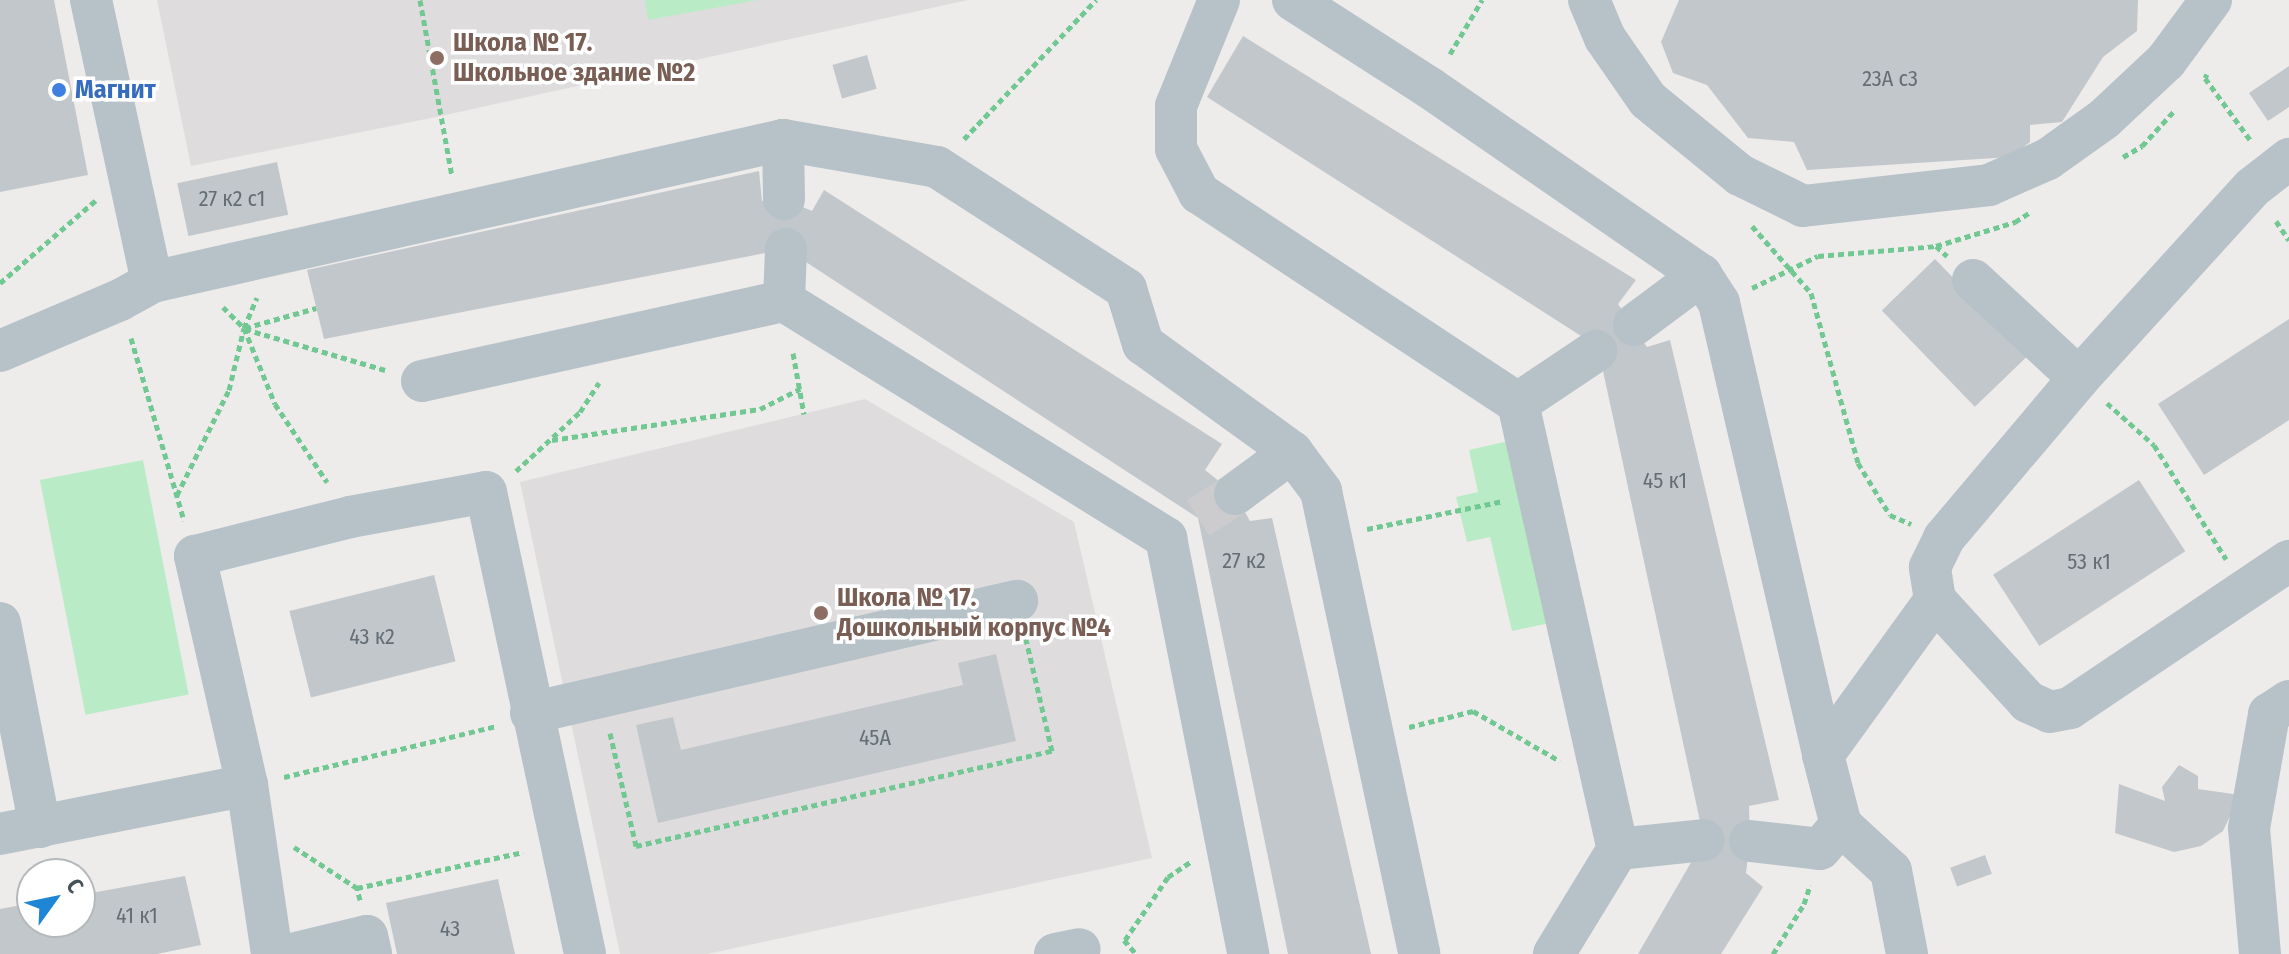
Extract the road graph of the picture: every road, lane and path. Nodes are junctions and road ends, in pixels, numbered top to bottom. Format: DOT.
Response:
graph roads {
  1 [pos="91,0"];
  2 [pos="420,0"];
  3 [pos="1096,0"];
  4 [pos="1219,0"];
  5 [pos="1293,0"];
  6 [pos="1482,0"];
  7 [pos="1589,0"];
  8 [pos="2211,0"];
  9 [pos="2211,65"];
  10 [pos="1430,88"];
  11 [pos="783,140"];
  12 [pos="2281,165"];
  13 [pos="937,167"];
  14 [pos="129,171"];
  15 [pos="784,199"];
  16 [pos="459,212"];
  17 [pos="1744,218"];
  18 [pos="786,249"];
  19 [pos="1791,270"];
  20 [pos="1973,280"];
  21 [pos="0,283"];
  22 [pos="155,285"];
  23 [pos="1710,289"];
  24 [pos="784,301"];
  25 [pos="316,308"];
  26 [pos="1634,325"];
  27 [pos="244,328"];
  28 [pos="607,342"];
  29 [pos="0,351"];
  30 [pos="1596,351"];
  31 [pos="2079,378"];
  32 [pos="422,381"];
  33 [pos="800,389"];
  34 [pos="1518,403"];
  35 [pos="552,440"];
  36 [pos="1292,452"];
  37 [pos="532,460"];
  38 [pos="1235,494"];
  39 [pos="177,496"];
  40 [pos="1460,510"];
  41 [pos="350,517"];
  42 [pos="1331,536"];
  43 [pos="1944,538"];
  44 [pos="195,556"];
  45 [pos="2289,561"];
  46 [pos="2246,590"];
  47 [pos="1935,600"];
  48 [pos="1017,601"];
  49 [pos="0,623"];
  50 [pos="602,696"];
  51 [pos="2289,701"];
  52 [pos="531,715"];
  53 [pos="1373,736"];
  54 [pos="1823,755"];
  55 [pos="1604,786"];
  56 [pos="250,803"];
  57 [pos="40,827"];
  58 [pos="0,834"];
  59 [pos="1225,836"];
  60 [pos="1831,837"];
  61 [pos="1704,840"];
  62 [pos="1750,841"];
  63 [pos="560,844"];
  64 [pos="1618,849"];
  65 [pos="357,888"];
  66 [pos="1125,940"];
  67 [pos="369,945"];
  68 [pos="272,954"];
  69 [pos="292,954"];
  70 [pos="585,954"];
  71 [pos="1248,954"];
  72 [pos="1419,954"];
  73 [pos="1554,954"];
  74 [pos="1773,954"];
  75 [pos="1907,954"];
  76 [pos="2260,954"];
  1 -- 14 [label="lane"];
  2 -- 16 [label="path"];
  3 -- 13 [label="path"];
  4 -- 34 [label="lane"];
  5 -- 10 [label="lane"];
  6 -- 10 [label="path"];
  7 -- 8 [label="lane"];
  9 -- 12 [label="path"];
  10 -- 23 [label="lane"];
  11 -- 13 [label="lane"];
  11 -- 15 [label="lane"];
  11 -- 16 [label="lane"];
  12 -- 31 [label="lane"];
  13 -- 36 [label="lane"];
  14 -- 21 [label="path"];
  14 -- 22 [label="lane"];
  16 -- 22 [label="lane"];
  17 -- 19 [label="path"];
  18 -- 24 [label="lane"];
  19 -- 20 [label="path"];
  19 -- 23 [label="path"];
  19 -- 43 [label="path"];
  20 -- 31 [label="lane"];
  22 -- 27 [label="path"];
  22 -- 29 [label="lane"];
  22 -- 39 [label="path"];
  23 -- 26 [label="lane"];
  23 -- 54 [label="lane"];
  24 -- 28 [label="lane"];
  24 -- 59 [label="lane"];
  25 -- 27 [label="path"];
  27 -- 32 [label="path"];
  27 -- 39 [label="path"];
  27 -- 41 [label="path"];
  28 -- 32 [label="lane"];
  28 -- 35 [label="path"];
  30 -- 34 [label="lane"];
  31 -- 43 [label="lane"];
  31 -- 46 [label="path"];
  33 -- 35 [label="path"];
  34 -- 55 [label="lane"];
  35 -- 37 [label="path"];
  36 -- 38 [label="lane"];
  36 -- 42 [label="lane"];
  39 -- 44 [label="path"];
  40 -- 42 [label="path"];
  41 -- 44 [label="lane"];
  41 -- 52 [label="lane"];
  42 -- 53 [label="lane"];
  43 -- 47 [label="lane"];
  44 -- 56 [label="lane"];
  45 -- 46 [label="lane"];
  46 -- 47 [label="lane"];
  47 -- 54 [label="lane"];
  48 -- 50 [label="lane"];
  48 -- 50 [label="path"];
  49 -- 57 [label="lane"];
  50 -- 52 [label="lane"];
  51 -- 76 [label="lane"];
  52 -- 56 [label="path"];
  52 -- 63 [label="lane"];
  53 -- 55 [label="path"];
  53 -- 72 [label="lane"];
  54 -- 60 [label="lane"];
  55 -- 64 [label="lane"];
  56 -- 57 [label="lane"];
  56 -- 65 [label="path"];
  56 -- 68 [label="lane"];
  57 -- 58 [label="lane"];
  59 -- 66 [label="path"];
  59 -- 71 [label="lane"];
  60 -- 62 [label="lane"];
  60 -- 74 [label="path"];
  60 -- 75 [label="lane"];
  61 -- 64 [label="lane"];
  63 -- 65 [label="path"];
  63 -- 70 [label="lane"];
  64 -- 73 [label="lane"];
  65 -- 67 [label="path"];
  67 -- 69 [label="lane"];
}
